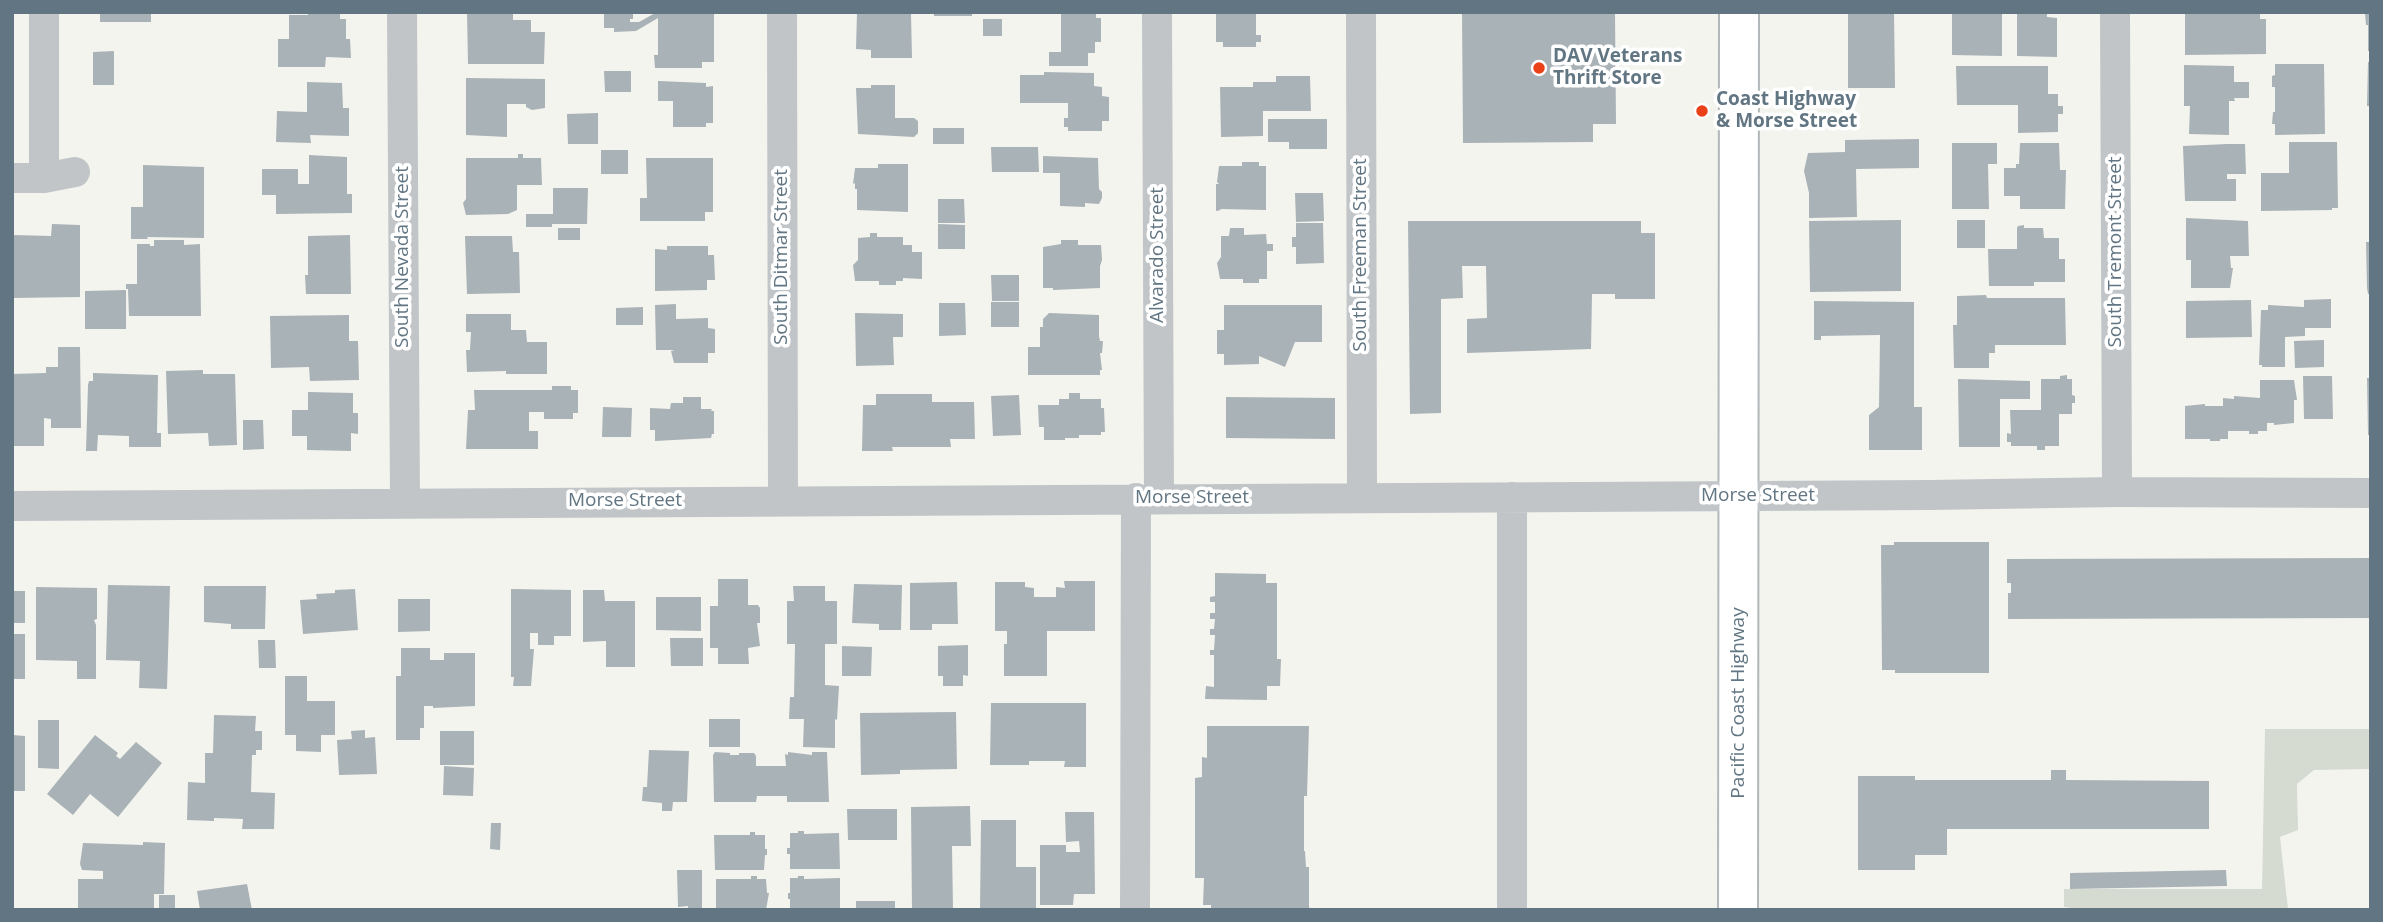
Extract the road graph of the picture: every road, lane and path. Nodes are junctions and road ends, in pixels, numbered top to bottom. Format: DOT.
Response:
graph roads {
  1 [pos="44,12"];
  2 [pos="402,12"];
  3 [pos="782,12"];
  4 [pos="1157,12"];
  5 [pos="1361,12"];
  6 [pos="1739,12"];
  7 [pos="2115,12"];
  8 [pos="75,172"];
  9 [pos="12,178"];
  10 [pos="44,178"];
  11 [pos="2117,492"];
  12 [pos="2371,493"];
  13 [pos="1739,496"];
  14 [pos="1512,497"];
  15 [pos="1147,498"];
  16 [pos="1362,498"];
  17 [pos="783,501"];
  18 [pos="405,502"];
  19 [pos="12,506"];
  20 [pos="1135,910"];
  21 [pos="1512,910"];
  22 [pos="1738,910"];
  1 -- 10 [label="street"];
  2 -- 18 [label="street, South Nevada Street"];
  3 -- 17 [label="street, South Ditmar Street"];
  4 -- 15 [label="street, Alvarado Street"];
  5 -- 16 [label="street, South Freeman Street"];
  6 -- 13 [label="main road, Pacific Coast Highway"];
  7 -- 11 [label="street, South Tremont Street"];
  8 -- 10 [label="street"];
  9 -- 10 [label="street"];
  11 -- 12 [label="street, Morse Street"];
  11 -- 13 [label="street, Morse Street"];
  13 -- 14 [label="street, Morse Street"];
  13 -- 22 [label="main road, Pacific Coast Highway"];
  14 -- 16 [label="street, Morse Street"];
  14 -- 21 [label="street"];
  15 -- 16 [label="street, Morse Street"];
  15 -- 17 [label="street, Morse Street"];
  15 -- 20 [label="street, Alvarado Street"];
  17 -- 18 [label="street, Morse Street"];
  18 -- 19 [label="street, Morse Street"];
}
